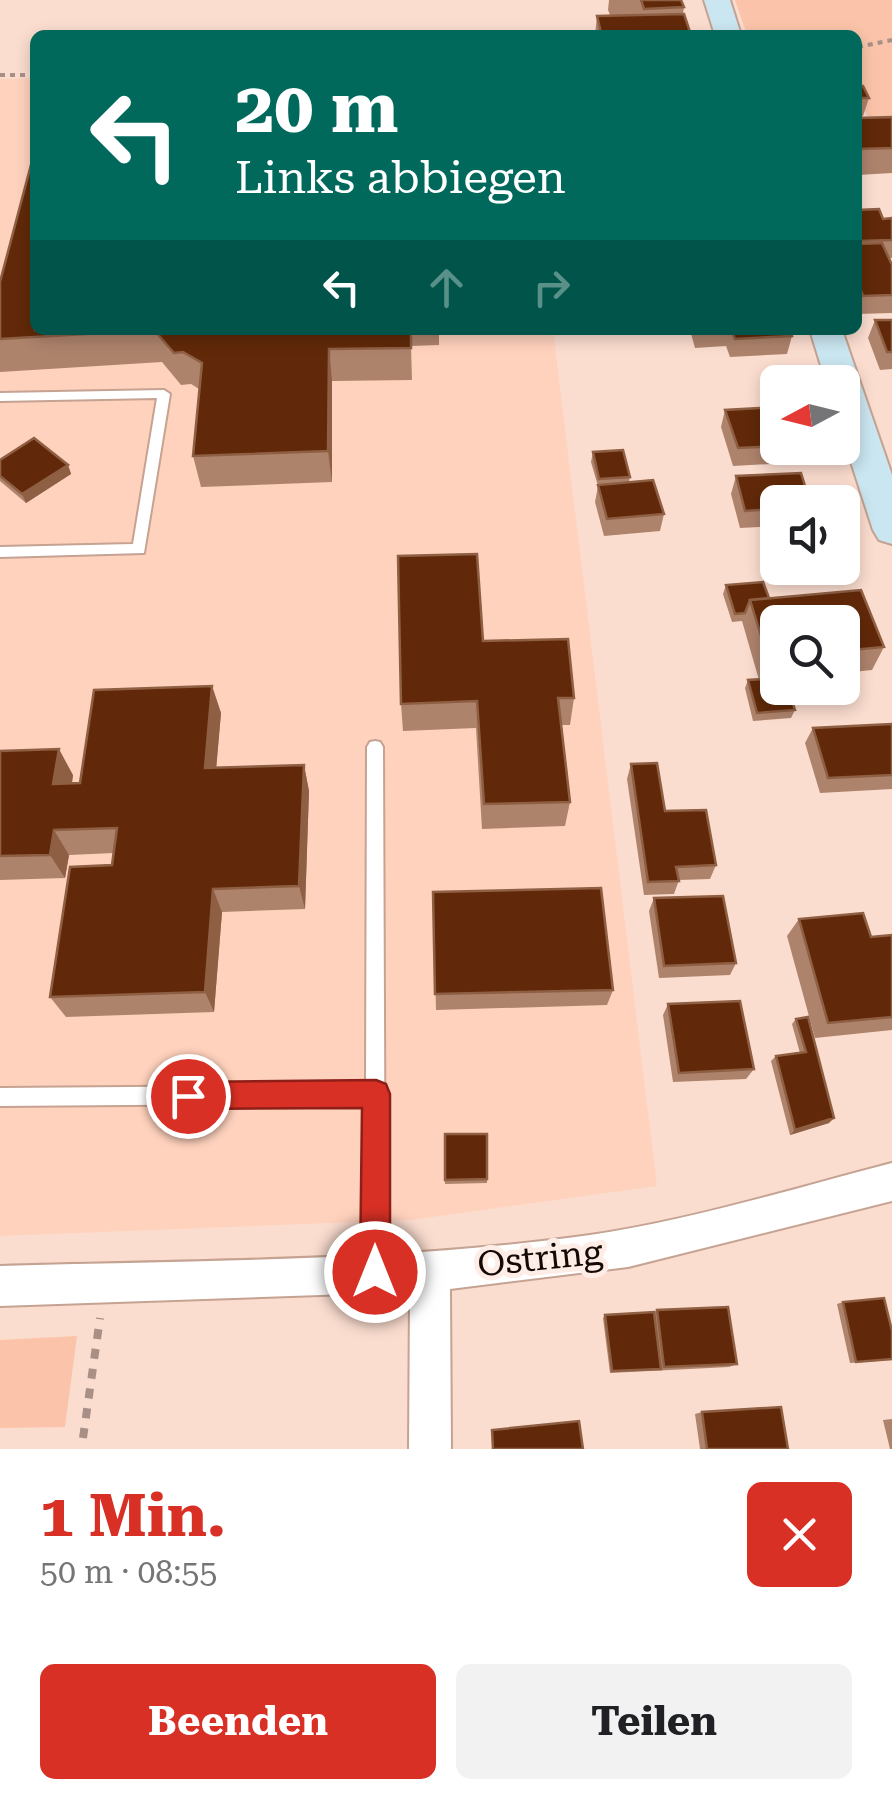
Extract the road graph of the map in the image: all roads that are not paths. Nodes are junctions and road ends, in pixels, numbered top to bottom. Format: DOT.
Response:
graph roads {
  1 [pos="716,0"];
  2 [pos="726,30"];
  3 [pos="828,335"];
  4 [pos="0,397"];
  5 [pos="892,530"];
  6 [pos="0,552"];
  7 [pos="375,747"];
  8 [pos="376,1094"];
  9 [pos="0,1097"];
  10 [pos="892,1182"];
  11 [pos="430,1269"];
  12 [pos="375,1272"];
  13 [pos="0,1286"];
  14 [pos="430,1449"];
  1 -- 2 [label="main road"];
  3 -- 5 [label="main road"];
  4 -- 6 [label="lane"];
  7 -- 8 [label="lane"];
  8 -- 9 [label="lane"];
  8 -- 12 [label="lane"];
  10 -- 11 [label="street, Ostring"];
  11 -- 12 [label="street, Ostring"];
  11 -- 14 [label="street"];
  12 -- 13 [label="street, Ostring"];
}
